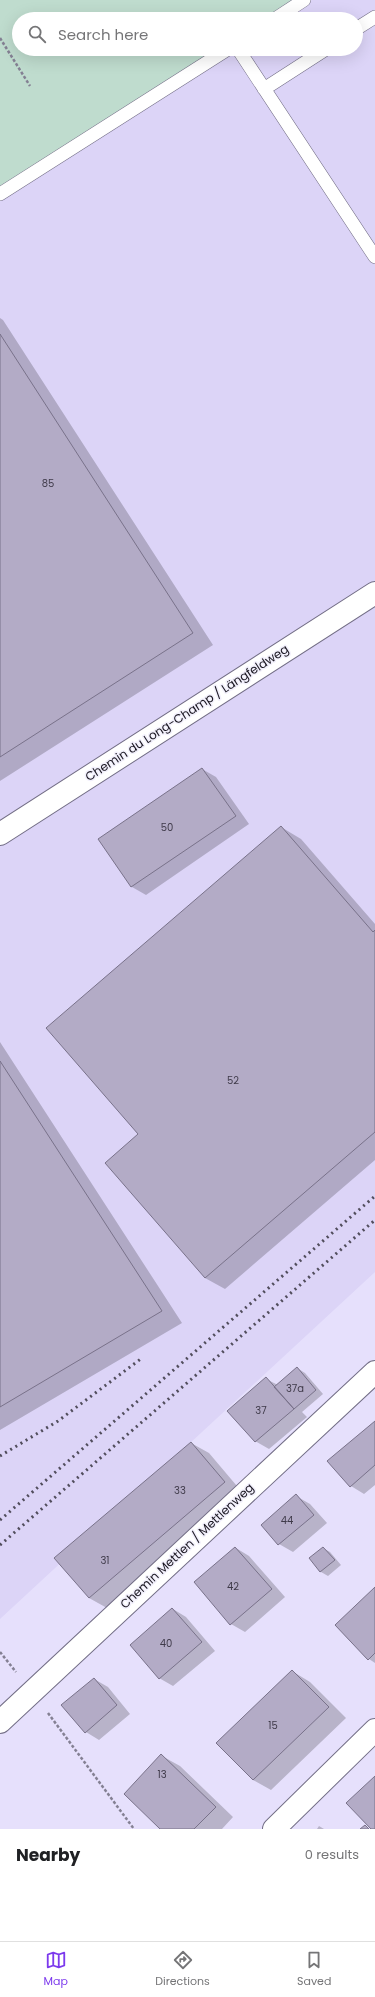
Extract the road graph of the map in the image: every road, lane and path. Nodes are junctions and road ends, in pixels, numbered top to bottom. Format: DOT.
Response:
graph roads {
  1 [pos="304,0"];
  2 [pos="286,12"];
  3 [pos="375,17"];
  4 [pos="363,25"];
  5 [pos="0,38"];
  6 [pos="217,56"];
  7 [pos="243,56"];
  8 [pos="315,56"];
  9 [pos="30,86"];
  10 [pos="264,89"];
  11 [pos="0,194"];
  12 [pos="375,257"];
  13 [pos="375,593"];
  14 [pos="0,834"];
  15 [pos="375,1372"];
  16 [pos="0,1652"];
  17 [pos="20,1677"];
  18 [pos="47,1710"];
  19 [pos="0,1722"];
  20 [pos="375,1730"];
  21 [pos="134,1829"];
  22 [pos="274,1829"];
  1 -- 2 [label="lane"];
  3 -- 4 [label="lane"];
  5 -- 9 [label="path"];
  6 -- 11 [label="lane"];
  7 -- 10 [label="lane"];
  8 -- 10 [label="lane"];
  10 -- 12 [label="lane"];
  13 -- 14 [label="street, Chemin du Long-Champ / Längfeldweg"];
  15 -- 19 [label="street, Chemin Mettlen / Mettlenweg"];
  16 -- 17 [label="path"];
  18 -- 21 [label="path"];
  20 -- 22 [label="street"];
}
